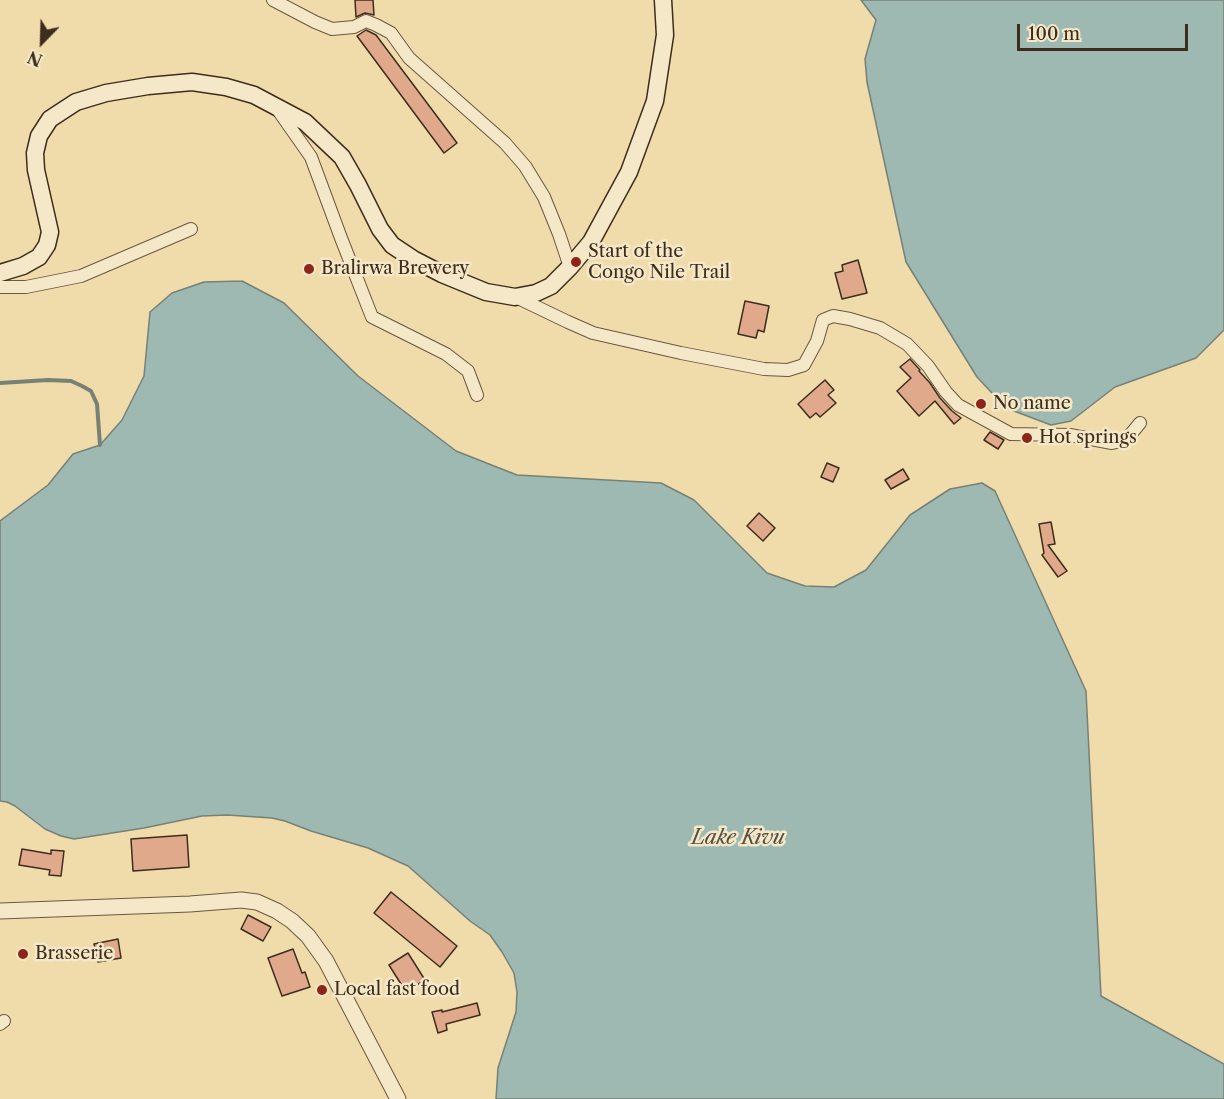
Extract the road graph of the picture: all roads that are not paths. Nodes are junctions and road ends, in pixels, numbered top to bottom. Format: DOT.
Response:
graph roads {
  1 [pos="273,0"];
  2 [pos="663,0"];
  3 [pos="276,106"];
  4 [pos="191,229"];
  5 [pos="570,267"];
  6 [pos="0,273"];
  7 [pos="0,286"];
  8 [pos="515,297"];
  9 [pos="477,395"];
  10 [pos="1140,423"];
  11 [pos="0,911"];
  12 [pos="398,1099"];
  1 -- 5 [label="street"];
  2 -- 5 [label="main road"];
  3 -- 6 [label="main road"];
  3 -- 8 [label="main road"];
  3 -- 9 [label="street"];
  4 -- 7 [label="street"];
  5 -- 8 [label="main road"];
  8 -- 10 [label="street"];
  11 -- 12 [label="street"];
}
